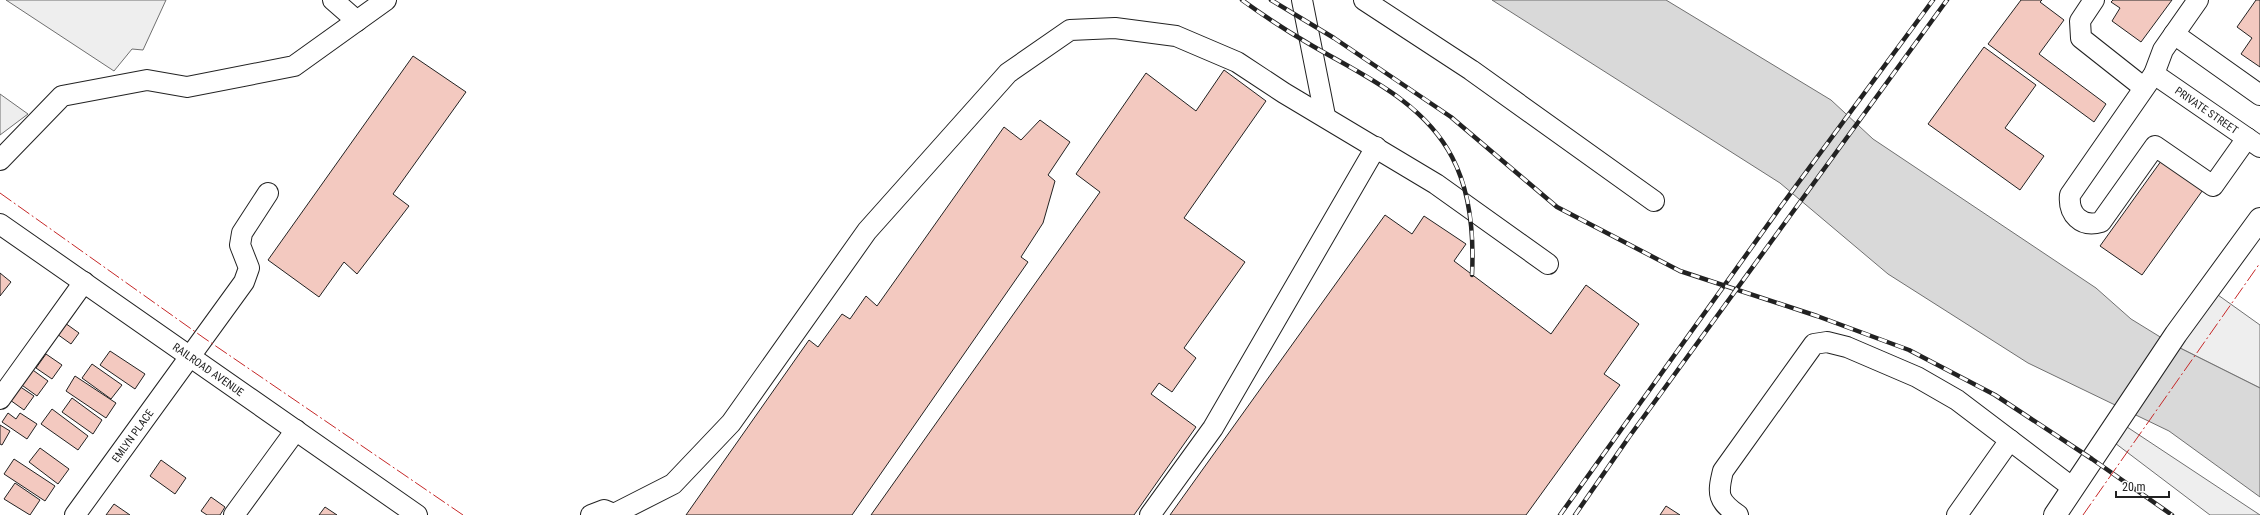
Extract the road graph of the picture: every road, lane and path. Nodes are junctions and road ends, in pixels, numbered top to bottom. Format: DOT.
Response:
graph roads {
  1 [pos="333,0"];
  2 [pos="386,0"];
  3 [pos="1302,0"];
  4 [pos="1364,0"];
  5 [pos="2094,0"];
  6 [pos="2198,0"];
  7 [pos="357,21"];
  8 [pos="2174,34"];
  9 [pos="2148,80"];
  10 [pos="2260,95"];
  11 [pos="1325,116"];
  12 [pos="2253,142"];
  13 [pos="1376,147"];
  14 [pos="0,160"];
  15 [pos="268,193"];
  16 [pos="1654,201"];
  17 [pos="2260,219"];
  18 [pos="0,224"];
  19 [pos="1548,264"];
  20 [pos="84,282"];
  21 [pos="190,356"];
  22 [pos="0,399"];
  23 [pos="296,430"];
  24 [pos="2010,440"];
  25 [pos="2073,488"];
  26 [pos="409,513"];
  27 [pos="617,514"];
  28 [pos="75,515"];
  29 [pos="234,515"];
  30 [pos="591,515"];
  31 [pos="1150,515"];
  32 [pos="1738,515"];
  33 [pos="1957,515"];
  34 [pos="2055,515"];
  1 -- 7 [label="street"];
  2 -- 7 [label="street"];
  3 -- 11 [label="street"];
  4 -- 16 [label="street"];
  5 -- 9 [label="street, PRIVATE STREET"];
  6 -- 8 [label="street"];
  7 -- 14 [label="street"];
  8 -- 9 [label="street"];
  8 -- 10 [label="street"];
  9 -- 12 [label="street, PRIVATE STREET"];
  9 -- 12 [label="street"];
  11 -- 13 [label="street"];
  11 -- 27 [label="street"];
  13 -- 19 [label="street"];
  13 -- 31 [label="street"];
  15 -- 21 [label="street, EMLYN PLACE"];
  17 -- 25 [label="main road"];
  18 -- 20 [label="street, RAILROAD AVENUE"];
  20 -- 21 [label="street, RAILROAD AVENUE"];
  20 -- 22 [label="street"];
  21 -- 23 [label="street, RAILROAD AVENUE"];
  21 -- 28 [label="street, EMLYN PLACE"];
  23 -- 26 [label="street, RAILROAD AVENUE"];
  23 -- 29 [label="street"];
  24 -- 25 [label="street"];
  24 -- 32 [label="street"];
  24 -- 33 [label="street"];
  25 -- 34 [label="main road"];
  27 -- 30 [label="street"];
}
